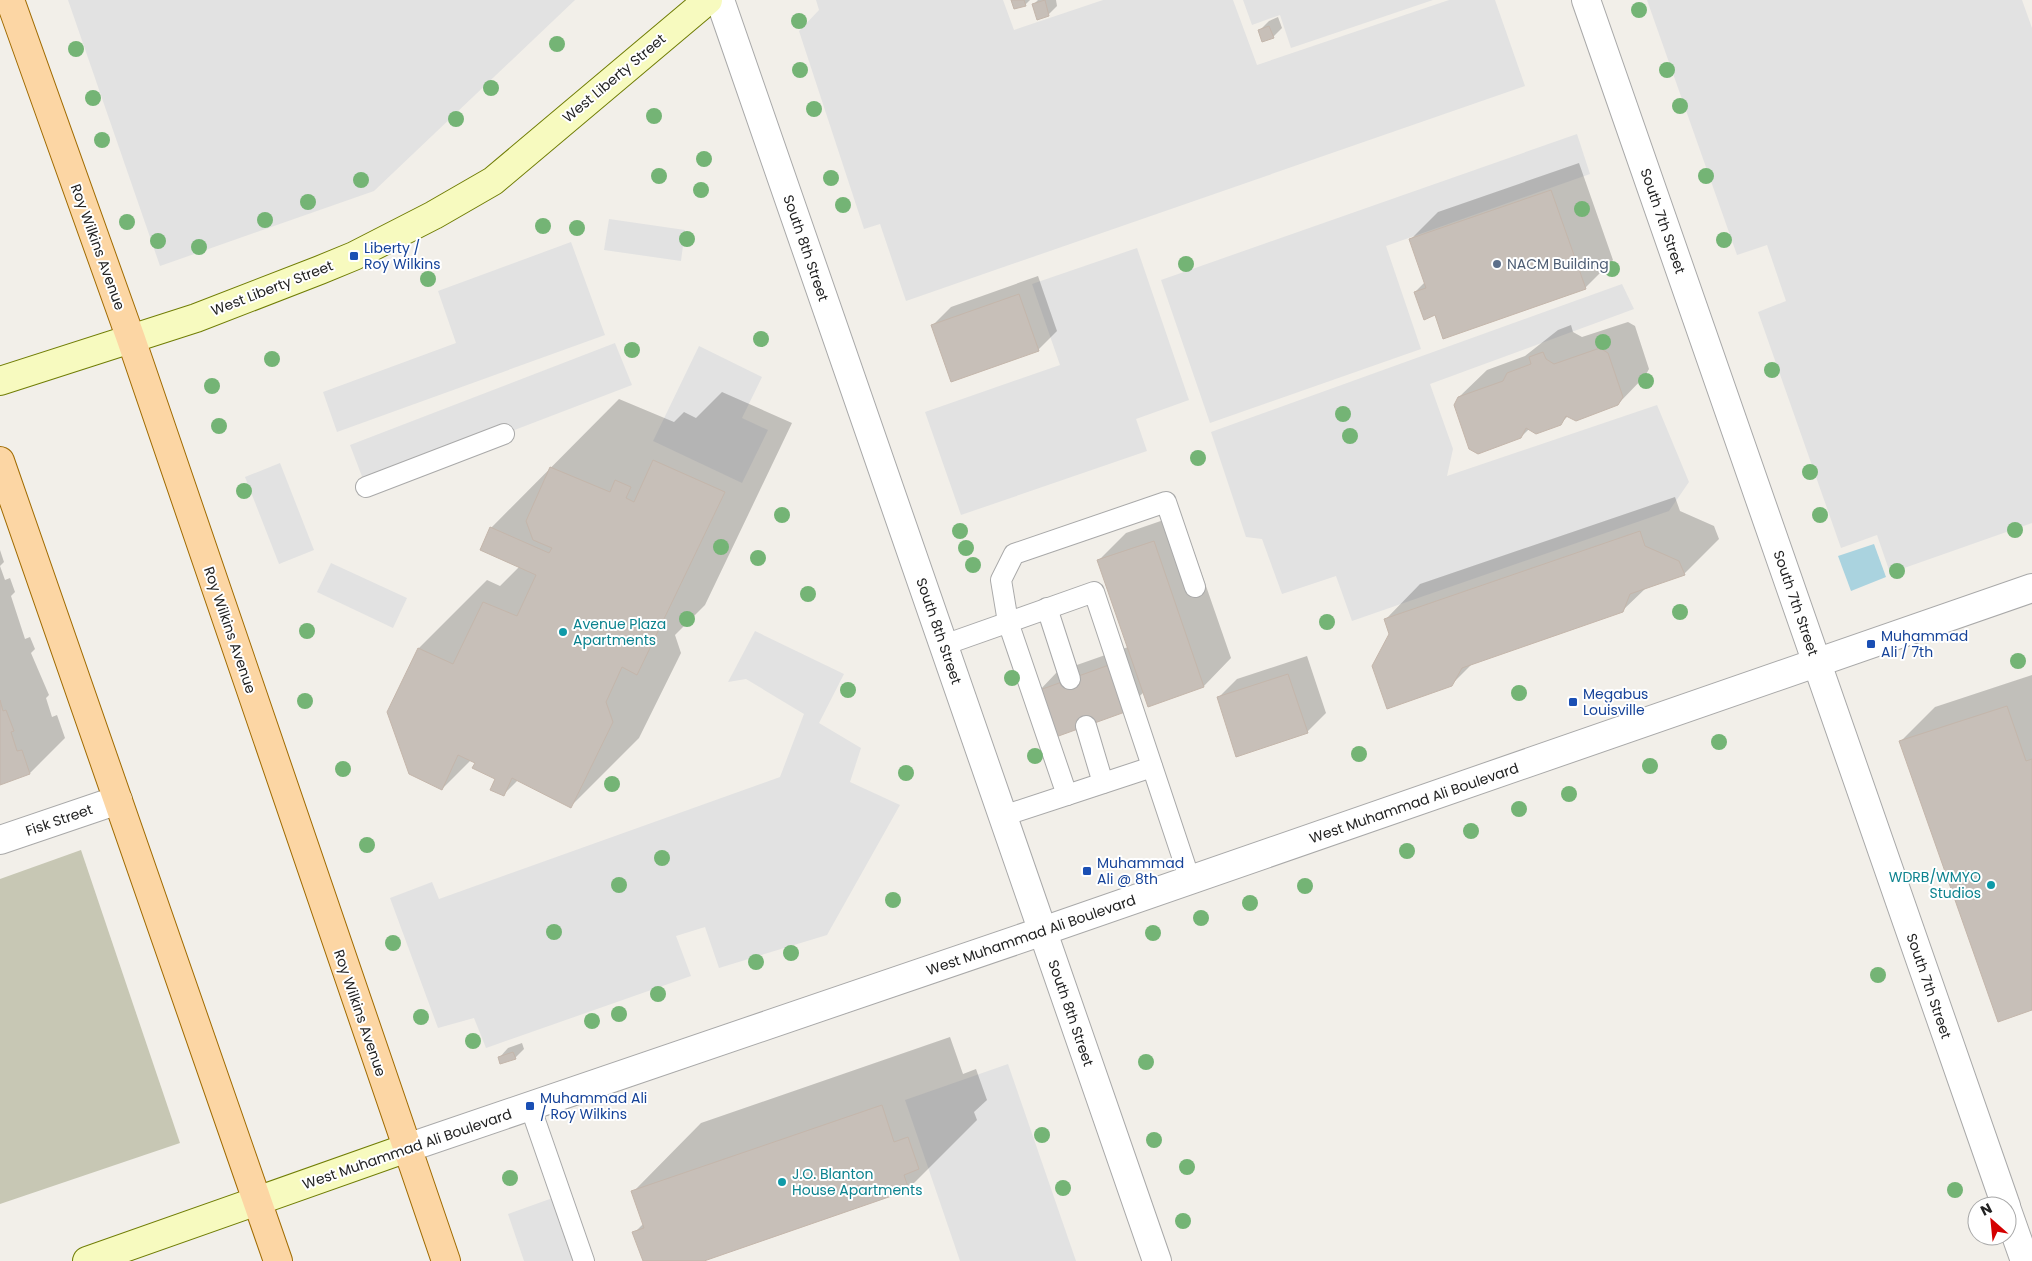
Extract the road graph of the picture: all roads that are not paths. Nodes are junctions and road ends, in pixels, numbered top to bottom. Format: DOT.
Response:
graph roads {
  1 [pos="10,0"];
  2 [pos="708,0"];
  3 [pos="720,0"];
  4 [pos="1586,0"];
  5 [pos="131,339"];
  6 [pos="0,380"];
  7 [pos="504,434"];
  8 [pos="0,461"];
  9 [pos="366,487"];
  10 [pos="1195,587"];
  11 [pos="2032,588"];
  12 [pos="1047,608"];
  13 [pos="1008,622"];
  14 [pos="944,645"];
  15 [pos="1817,663"];
  16 [pos="1070,679"];
  17 [pos="1086,726"];
  18 [pos="1152,767"];
  19 [pos="1103,783"];
  20 [pos="1067,795"];
  21 [pos="118,800"];
  22 [pos="1003,816"];
  23 [pos="0,840"];
  24 [pos="1190,880"];
  25 [pos="1043,931"];
  26 [pos="530,1106"];
  27 [pos="407,1148"];
  28 [pos="2003,1196"];
  29 [pos="257,1201"];
  30 [pos="2017,1238"];
  31 [pos="136,1253"];
  32 [pos="87,1261"];
  33 [pos="278,1261"];
  34 [pos="446,1261"];
  35 [pos="584,1261"];
  36 [pos="1157,1261"];
  37 [pos="2025,1261"];
  1 -- 5 [label="main road, Roy Wilkins Avenue"];
  2 -- 5 [label="main road, West Liberty Street"];
  3 -- 14 [label="street, South 8th Street"];
  4 -- 15 [label="street, South 7th Street"];
  5 -- 6 [label="main road, West Liberty Street"];
  5 -- 27 [label="main road, Roy Wilkins Avenue"];
  7 -- 9 [label="lane"];
  8 -- 21 [label="main road"];
  10 -- 13 [label="lane"];
  11 -- 15 [label="street, West Muhammad Ali Boulevard"];
  12 -- 13 [label="lane"];
  12 -- 16 [label="lane"];
  12 -- 18 [label="lane"];
  13 -- 14 [label="lane"];
  13 -- 20 [label="lane"];
  14 -- 22 [label="street, South 8th Street"];
  15 -- 24 [label="street, West Muhammad Ali Boulevard"];
  15 -- 28 [label="street, South 7th Street"];
  17 -- 19 [label="lane"];
  18 -- 19 [label="lane"];
  18 -- 24 [label="lane"];
  19 -- 20 [label="lane"];
  20 -- 22 [label="lane"];
  21 -- 23 [label="street, Fisk Street"];
  21 -- 29 [label="main road"];
  22 -- 25 [label="street, South 8th Street"];
  24 -- 25 [label="street, West Muhammad Ali Boulevard"];
  25 -- 26 [label="street, West Muhammad Ali Boulevard"];
  25 -- 36 [label="street, South 8th Street"];
  26 -- 27 [label="street, West Muhammad Ali Boulevard"];
  26 -- 35 [label="lane"];
  27 -- 29 [label="main road, West Muhammad Ali Boulevard"];
  27 -- 34 [label="main road, Roy Wilkins Avenue"];
  29 -- 31 [label="main road, West Muhammad Ali Boulevard"];
  29 -- 33 [label="main road"];
  30 -- 37 [label="street"];
  31 -- 32 [label="main road, West Muhammad Ali Boulevard"];
}
